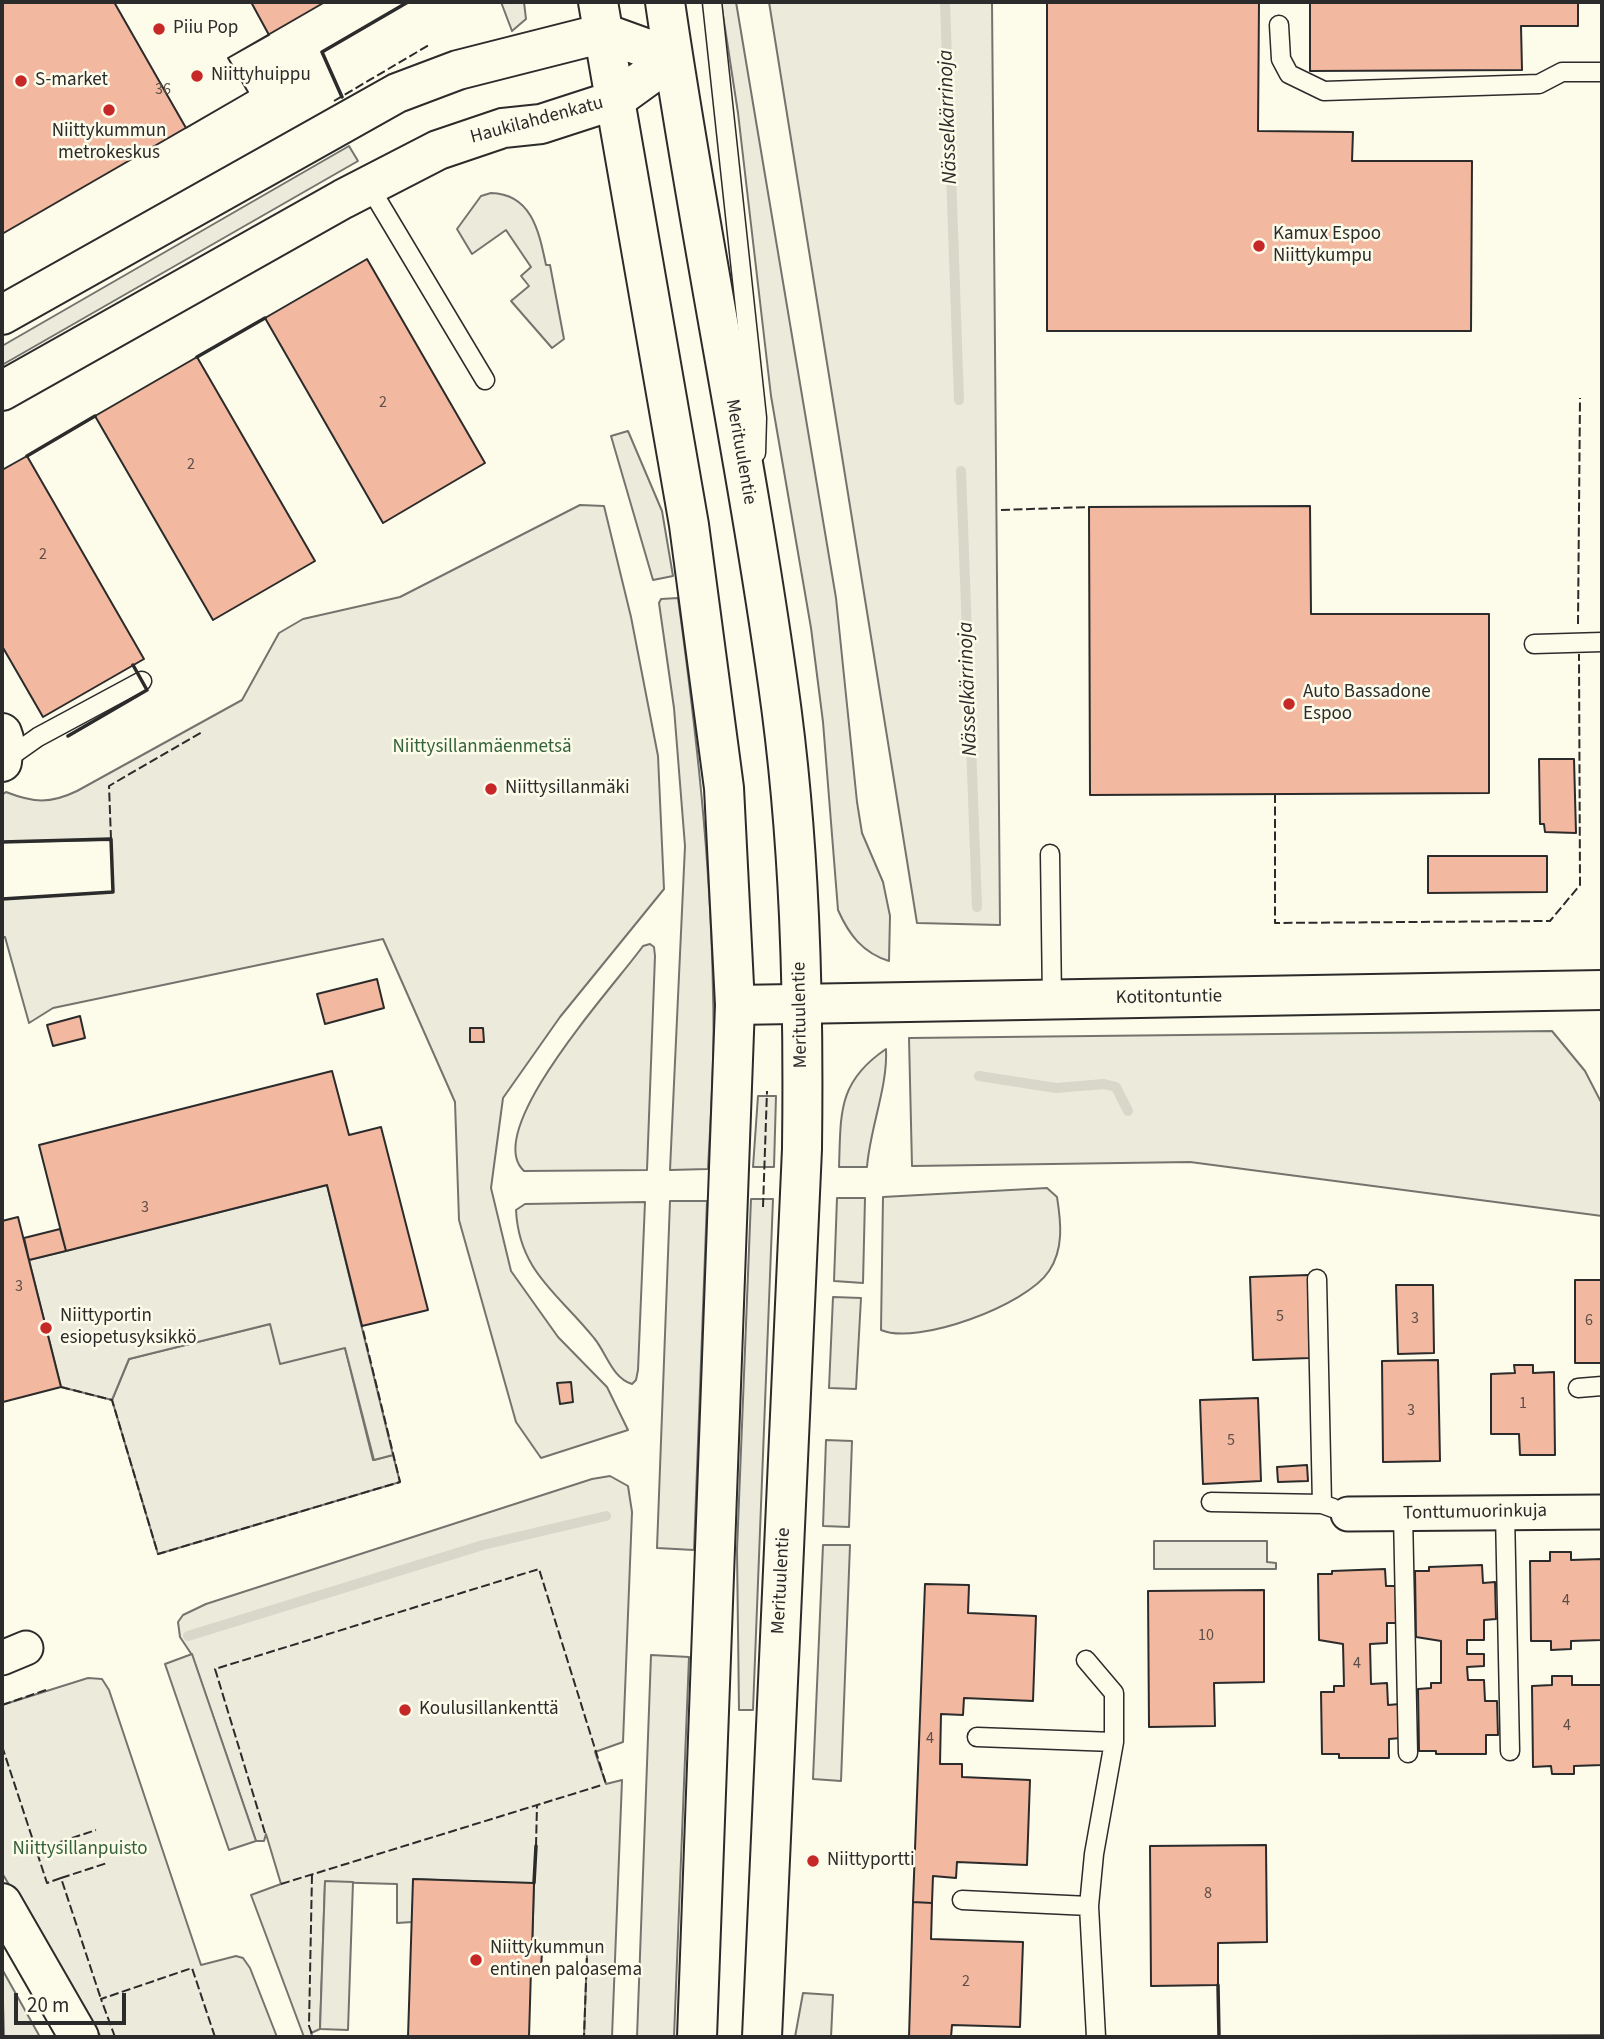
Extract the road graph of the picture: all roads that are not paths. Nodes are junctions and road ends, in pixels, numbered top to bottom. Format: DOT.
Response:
graph roads {
  1 [pos="665,2"];
  2 [pos="712,2"];
  3 [pos="601,18"];
  4 [pos="1279,25"];
  5 [pos="673,58"];
  6 [pos="1602,72"];
  7 [pos="615,100"];
  8 [pos="369,186"];
  9 [pos="2,315"];
  10 [pos="485,380"];
  11 [pos="2,391"];
  12 [pos="753,527"];
  13 [pos="1602,642"];
  14 [pos="1534,643"];
  15 [pos="142,681"];
  16 [pos="3,752"];
  17 [pos="1050,854"];
  18 [pos="1602,990"];
  19 [pos="1052,1000"];
  20 [pos="735,1005"];
  21 [pos="803,1005"];
  22 [pos="1317,1279"];
  23 [pos="1602,1385"];
  24 [pos="1578,1388"];
  25 [pos="1211,1502"];
  26 [pos="1335,1509"];
  27 [pos="1602,1512"];
  28 [pos="1505,1513"];
  29 [pos="1403,1514"];
  30 [pos="1086,1660"];
  31 [pos="977,1737"];
  32 [pos="1114,1742"];
  33 [pos="1510,1751"];
  34 [pos="1408,1753"];
  35 [pos="962,1900"];
  36 [pos="2,1903"];
  37 [pos="1088,1906"];
  38 [pos="79,2037"];
  39 [pos="697,2037"];
  40 [pos="762,2037"];
  41 [pos="1096,2037"];
  1 -- 5 [label="main road, Merituulentie"];
  2 -- 12 [label="lane"];
  3 -- 5 [label="main road"];
  3 -- 7 [label="main road"];
  3 -- 9 [label="main road"];
  4 -- 6 [label="lane"];
  5 -- 7 [label="main road, Haukilahdenkatu"];
  5 -- 12 [label="main road, Merituulentie"];
  7 -- 8 [label="main road, Haukilahdenkatu"];
  7 -- 20 [label="main road"];
  8 -- 10 [label="lane"];
  8 -- 11 [label="main road, Haukilahdenkatu"];
  12 -- 21 [label="main road, Merituulentie"];
  13 -- 14 [label="lane"];
  15 -- 16 [label="lane"];
  17 -- 19 [label="lane"];
  18 -- 19 [label="main road, Kotitontuntie"];
  19 -- 21 [label="main road, Kotitontuntie"];
  20 -- 21 [label="main road, Kotitontuntie"];
  20 -- 39 [label="main road"];
  21 -- 40 [label="main road, Merituulentie"];
  22 -- 26 [label="lane"];
  23 -- 24 [label="lane"];
  25 -- 26 [label="lane"];
  26 -- 29 [label="street, Tonttumuorinkuja"];
  27 -- 28 [label="street, Tonttumuorinkuja"];
  28 -- 29 [label="street, Tonttumuorinkuja"];
  28 -- 33 [label="lane"];
  29 -- 34 [label="lane"];
  30 -- 32 [label="lane"];
  31 -- 32 [label="lane"];
  32 -- 37 [label="lane"];
  35 -- 37 [label="lane"];
  36 -- 38 [label="main road"];
  37 -- 41 [label="lane"];
}
